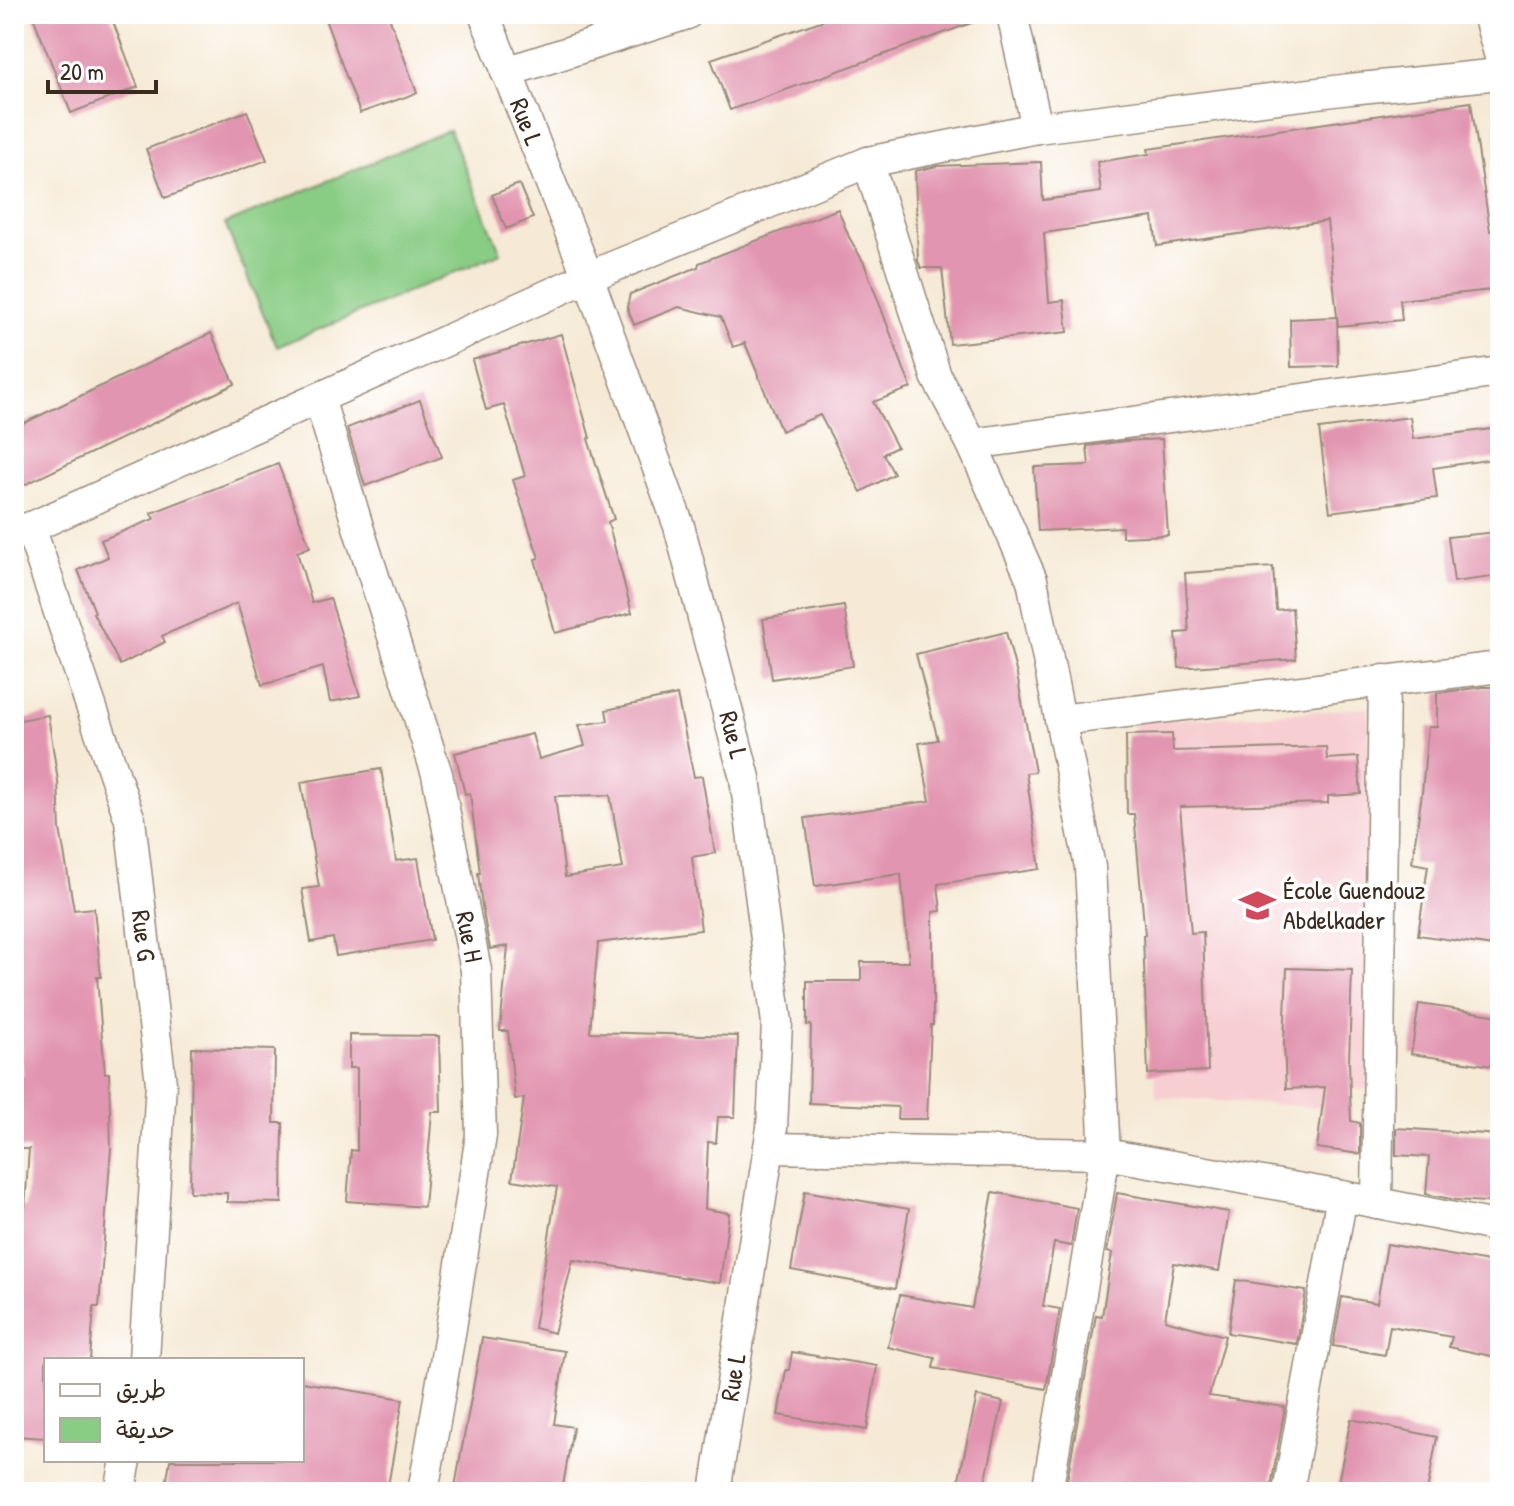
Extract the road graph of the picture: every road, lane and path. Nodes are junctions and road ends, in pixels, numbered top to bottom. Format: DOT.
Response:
graph roads {
  1 [pos="484,14"];
  2 [pos="687,14"];
  3 [pos="1012,14"];
  4 [pos="1488,14"];
  5 [pos="1500,57"];
  6 [pos="506,72"];
  7 [pos="1500,74"];
  8 [pos="1037,128"];
  9 [pos="868,162"];
  10 [pos="588,277"];
  11 [pos="1500,372"];
  12 [pos="319,398"];
  13 [pos="972,444"];
  14 [pos="22,531"];
  15 [pos="1500,667"];
  16 [pos="1384,680"];
  17 [pos="1060,720"];
  18 [pos="769,1148"];
  19 [pos="1105,1154"];
  20 [pos="1342,1196"];
  21 [pos="1377,1203"];
  22 [pos="1500,1227"];
  23 [pos="144,1358"];
  24 [pos="126,1462"];
  25 [pos="120,1492"];
  26 [pos="423,1492"];
  27 [pos="715,1492"];
  28 [pos="1047,1492"];
  29 [pos="1288,1492"];
  1 -- 6 [label="street, Rue L"];
  2 -- 6 [label="street"];
  3 -- 8 [label="street"];
  4 -- 5 [label="street"];
  6 -- 10 [label="street, Rue L"];
  7 -- 8 [label="street"];
  8 -- 9 [label="street"];
  9 -- 10 [label="street"];
  9 -- 13 [label="street"];
  10 -- 12 [label="street"];
  10 -- 18 [label="street, Rue L"];
  11 -- 13 [label="street"];
  12 -- 14 [label="street"];
  12 -- 26 [label="street, Rue H"];
  13 -- 17 [label="street"];
  14 -- 23 [label="street, Rue G"];
  15 -- 16 [label="street"];
  16 -- 17 [label="street"];
  16 -- 21 [label="street"];
  17 -- 19 [label="street"];
  18 -- 19 [label="street"];
  18 -- 27 [label="street, Rue L"];
  19 -- 20 [label="street"];
  19 -- 28 [label="street"];
  20 -- 21 [label="street"];
  20 -- 29 [label="street"];
  21 -- 22 [label="street"];
  24 -- 25 [label="street"];
}
